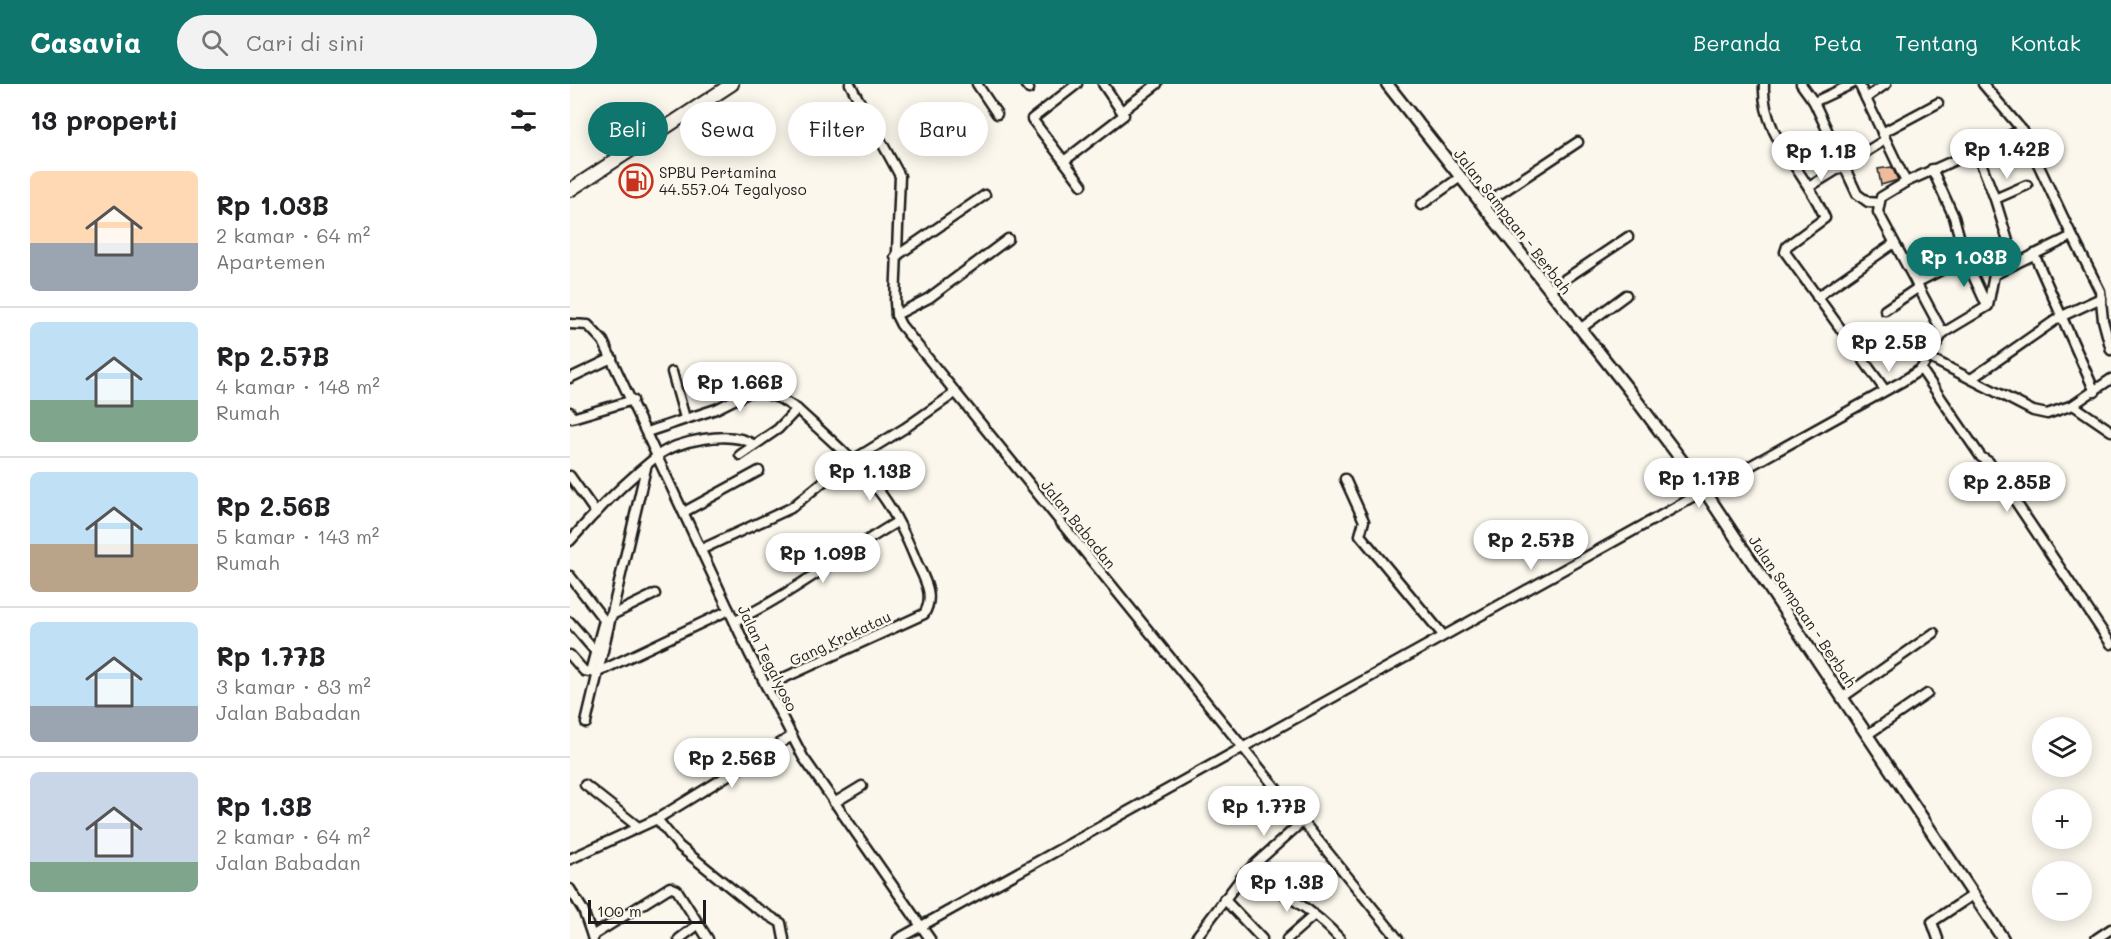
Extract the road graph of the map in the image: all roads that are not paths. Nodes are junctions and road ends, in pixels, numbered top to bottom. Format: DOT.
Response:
graph roads {
  1 [pos="732,84"];
  2 [pos="850,84"];
  3 [pos="977,84"];
  4 [pos="1077,84"];
  5 [pos="1103,84"];
  6 [pos="1157,84"];
  7 [pos="1387,84"];
  8 [pos="1764,84"];
  9 [pos="1801,84"];
  10 [pos="1852,84"];
  11 [pos="1859,84"];
  12 [pos="1886,84"];
  13 [pos="1983,84"];
  14 [pos="1866,98"];
  15 [pos="1814,102"];
  16 [pos="1938,103"];
  17 [pos="1122,111"];
  18 [pos="997,114"];
  19 [pos="2022,130"];
  20 [pos="1884,136"];
  21 [pos="1578,142"];
  22 [pos="1976,150"];
  23 [pos="1064,161"];
  24 [pos="1844,167"];
  25 [pos="1932,169"];
  26 [pos="1459,178"];
  27 [pos="1906,182"];
  28 [pos="1082,185"];
  29 [pos="2027,185"];
  30 [pos="1809,186"];
  31 [pos="570,190"];
  32 [pos="985,195"];
  33 [pos="1995,199"];
  34 [pos="1879,203"];
  35 [pos="1421,205"];
  36 [pos="1483,205"];
  37 [pos="2072,235"];
  38 [pos="1628,237"];
  39 [pos="1008,239"];
  40 [pos="1893,244"];
  41 [pos="2034,254"];
  42 [pos="895,257"];
  43 [pos="1965,258"];
  44 [pos="2015,264"];
  45 [pos="1917,285"];
  46 [pos="1549,290"];
  47 [pos="1626,295"];
  48 [pos="1817,297"];
  49 [pos="2101,298"];
  50 [pos="1988,306"];
  51 [pos="1885,310"];
  52 [pos="896,315"];
  53 [pos="2060,317"];
  54 [pos="570,324"];
  55 [pos="1580,329"];
  56 [pos="1943,333"];
  57 [pos="2111,350"];
  58 [pos="1928,357"];
  59 [pos="612,358"];
  60 [pos="1921,369"];
  61 [pos="672,372"];
  62 [pos="570,378"];
  63 [pos="1971,379"];
  64 [pos="2111,379"];
  65 [pos="1885,390"];
  66 [pos="2095,392"];
  67 [pos="955,393"];
  68 [pos="633,400"];
  69 [pos="2073,405"];
  70 [pos="797,410"];
  71 [pos="571,416"];
  72 [pos="685,418"];
  73 [pos="2111,430"];
  74 [pos="646,432"];
  75 [pos="753,444"];
  76 [pos="740,455"];
  77 [pos="657,456"];
  78 [pos="852,461"];
  79 [pos="643,470"];
  80 [pos="759,471"];
  81 [pos="570,476"];
  82 [pos="1345,479"];
  83 [pos="1704,490"];
  84 [pos="684,512"];
  85 [pos="596,513"];
  86 [pos="897,522"];
  87 [pos="570,542"];
  88 [pos="702,549"];
  89 [pos="570,576"];
  90 [pos="655,594"];
  91 [pos="729,610"];
  92 [pos="607,618"];
  93 [pos="735,621"];
  94 [pos="570,622"];
  95 [pos="1934,633"];
  96 [pos="1443,635"];
  97 [pos="2111,644"];
  98 [pos="595,651"];
  99 [pos="570,655"];
  100 [pos="593,673"];
  101 [pos="766,686"];
  102 [pos="1927,694"];
  103 [pos="1843,697"];
  104 [pos="586,723"];
  105 [pos="1867,735"];
  106 [pos="792,736"];
  107 [pos="1242,748"];
  108 [pos="585,785"];
  109 [pos="862,786"];
  110 [pos="834,803"];
  111 [pos="657,819"];
  112 [pos="1302,822"];
  113 [pos="637,826"];
  114 [pos="570,859"];
  115 [pos="1245,873"];
  116 [pos="570,889"];
  117 [pos="1973,895"];
  118 [pos="1224,899"];
  119 [pos="1313,916"];
  120 [pos="699,924"];
  121 [pos="921,926"];
  122 [pos="2111,929"];
  123 [pos="592,937"];
  124 [pos="1999,938"];
  125 [pos="679,939"];
  126 [pos="708,939"];
  127 [pos="784,939"];
  128 [pos="898,939"];
  129 [pos="930,939"];
  130 [pos="1195,939"];
  131 [pos="1262,939"];
  132 [pos="1287,939"];
  133 [pos="1340,939"];
  134 [pos="1398,939"];
  135 [pos="1938,939"];
  136 [pos="2096,939"];
  1 -- 31 [label="highway"];
  2 -- 42 [label="street"];
  3 -- 18 [label="street"];
  4 -- 23 [label="street"];
  5 -- 17 [label="street"];
  6 -- 17 [label="street"];
  7 -- 26 [label="main road, Jalan Sampaan - Berbah"];
  8 -- 30 [label="street"];
  9 -- 15 [label="street"];
  10 -- 15 [label="street"];
  11 -- 14 [label="street"];
  12 -- 14 [label="street"];
  13 -- 19 [label="street"];
  14 -- 20 [label="street"];
  15 -- 24 [label="street"];
  16 -- 20 [label="street"];
  17 -- 23 [label="street"];
  19 -- 22 [label="street"];
  19 -- 37 [label="street"];
  20 -- 24 [label="street"];
  20 -- 27 [label="street"];
  21 -- 36 [label="street"];
  22 -- 25 [label="street"];
  22 -- 33 [label="street"];
  23 -- 28 [label="street"];
  24 -- 30 [label="street"];
  24 -- 34 [label="street"];
  25 -- 27 [label="street"];
  25 -- 43 [label="street"];
  26 -- 35 [label="street"];
  26 -- 36 [label="main road, Jalan Sampaan - Berbah"];
  27 -- 34 [label="street"];
  29 -- 33 [label="street"];
  30 -- 48 [label="street"];
  32 -- 42 [label="street"];
  33 -- 44 [label="street"];
  34 -- 40 [label="street"];
  36 -- 46 [label="main road, Jalan Sampaan - Berbah"];
  37 -- 41 [label="street"];
  37 -- 49 [label="street"];
  38 -- 46 [label="street"];
  39 -- 52 [label="street"];
  40 -- 45 [label="street"];
  40 -- 48 [label="street"];
  41 -- 44 [label="street"];
  41 -- 53 [label="street"];
  42 -- 52 [label="street"];
  43 -- 45 [label="street"];
  43 -- 50 [label="street"];
  44 -- 50 [label="street"];
  45 -- 51 [label="street"];
  45 -- 56 [label="street"];
  46 -- 55 [label="main road, Jalan Sampaan - Berbah"];
  47 -- 55 [label="street"];
  48 -- 65 [label="street"];
  49 -- 53 [label="street"];
  49 -- 57 [label="street"];
  50 -- 56 [label="street"];
  52 -- 67 [label="street, Jalan Babadan"];
  53 -- 63 [label="street"];
  53 -- 66 [label="street"];
  54 -- 59 [label="street, Jalan Tegalyoso"];
  55 -- 83 [label="main road, Jalan Sampaan - Berbah"];
  56 -- 58 [label="street"];
  58 -- 60 [label="street"];
  58 -- 63 [label="street"];
  59 -- 62 [label="street"];
  59 -- 68 [label="street, Jalan Tegalyoso"];
  60 -- 65 [label="street"];
  60 -- 97 [label="street"];
  61 -- 72 [label="street"];
  63 -- 69 [label="street"];
  64 -- 66 [label="street"];
  65 -- 83 [label="street"];
  66 -- 69 [label="street"];
  67 -- 78 [label="street"];
  67 -- 107 [label="street, Jalan Babadan"];
  68 -- 71 [label="street"];
  68 -- 74 [label="street, Jalan Tegalyoso"];
  69 -- 73 [label="street"];
  70 -- 72 [label="street"];
  70 -- 75 [label="street"];
  70 -- 78 [label="street"];
  72 -- 74 [label="street"];
  74 -- 77 [label="street, Jalan Tegalyoso"];
  75 -- 76 [label="street"];
  75 -- 77 [label="street"];
  77 -- 79 [label="street"];
  77 -- 84 [label="street, Jalan Tegalyoso"];
  78 -- 86 [label="street"];
  78 -- 88 [label="street"];
  79 -- 85 [label="street"];
  79 -- 92 [label="street"];
  80 -- 84 [label="street"];
  81 -- 85 [label="street"];
  82 -- 96 [label="street"];
  83 -- 96 [label="street"];
  83 -- 103 [label="main road, Jalan Sampaan - Berbah"];
  84 -- 88 [label="street, Jalan Tegalyoso"];
  85 -- 87 [label="street"];
  86 -- 93 [label="street"];
  86 -- 101 [label="street, Gang Krakatau"];
  88 -- 91 [label="street, Jalan Tegalyoso"];
  89 -- 92 [label="street"];
  90 -- 92 [label="street"];
  91 -- 93 [label="street, Jalan Tegalyoso"];
  91 -- 100 [label="street"];
  92 -- 98 [label="street"];
  92 -- 100 [label="street"];
  93 -- 101 [label="street, Jalan Tegalyoso"];
  94 -- 98 [label="street"];
  95 -- 103 [label="street"];
  96 -- 107 [label="street"];
  98 -- 100 [label="street"];
  99 -- 100 [label="street"];
  100 -- 104 [label="street"];
  101 -- 106 [label="street, Jalan Tegalyoso"];
  102 -- 105 [label="street"];
  103 -- 105 [label="main road, Jalan Sampaan - Berbah"];
  105 -- 117 [label="main road, Jalan Sampaan - Berbah"];
  106 -- 110 [label="street, Jalan Tegalyoso"];
  106 -- 111 [label="street"];
  107 -- 112 [label="street, Jalan Babadan"];
  107 -- 121 [label="street"];
  108 -- 113 [label="street"];
  109 -- 110 [label="street"];
  110 -- 121 [label="street, Jalan Tegalyoso"];
  111 -- 113 [label="street"];
  111 -- 127 [label="street"];
  112 -- 115 [label="street"];
  112 -- 134 [label="street, Jalan Babadan"];
  113 -- 114 [label="street"];
  115 -- 118 [label="street"];
  115 -- 119 [label="street"];
  116 -- 123 [label="street"];
  117 -- 124 [label="main road, Jalan Sampaan - Berbah"];
  117 -- 135 [label="street"];
  118 -- 130 [label="street"];
  118 -- 131 [label="street"];
  119 -- 132 [label="street"];
  119 -- 133 [label="street"];
  120 -- 123 [label="street"];
  120 -- 125 [label="street"];
  120 -- 126 [label="street"];
  121 -- 128 [label="street"];
  121 -- 129 [label="street, Jalan Tegalyoso"];
  122 -- 136 [label="street"];
}
